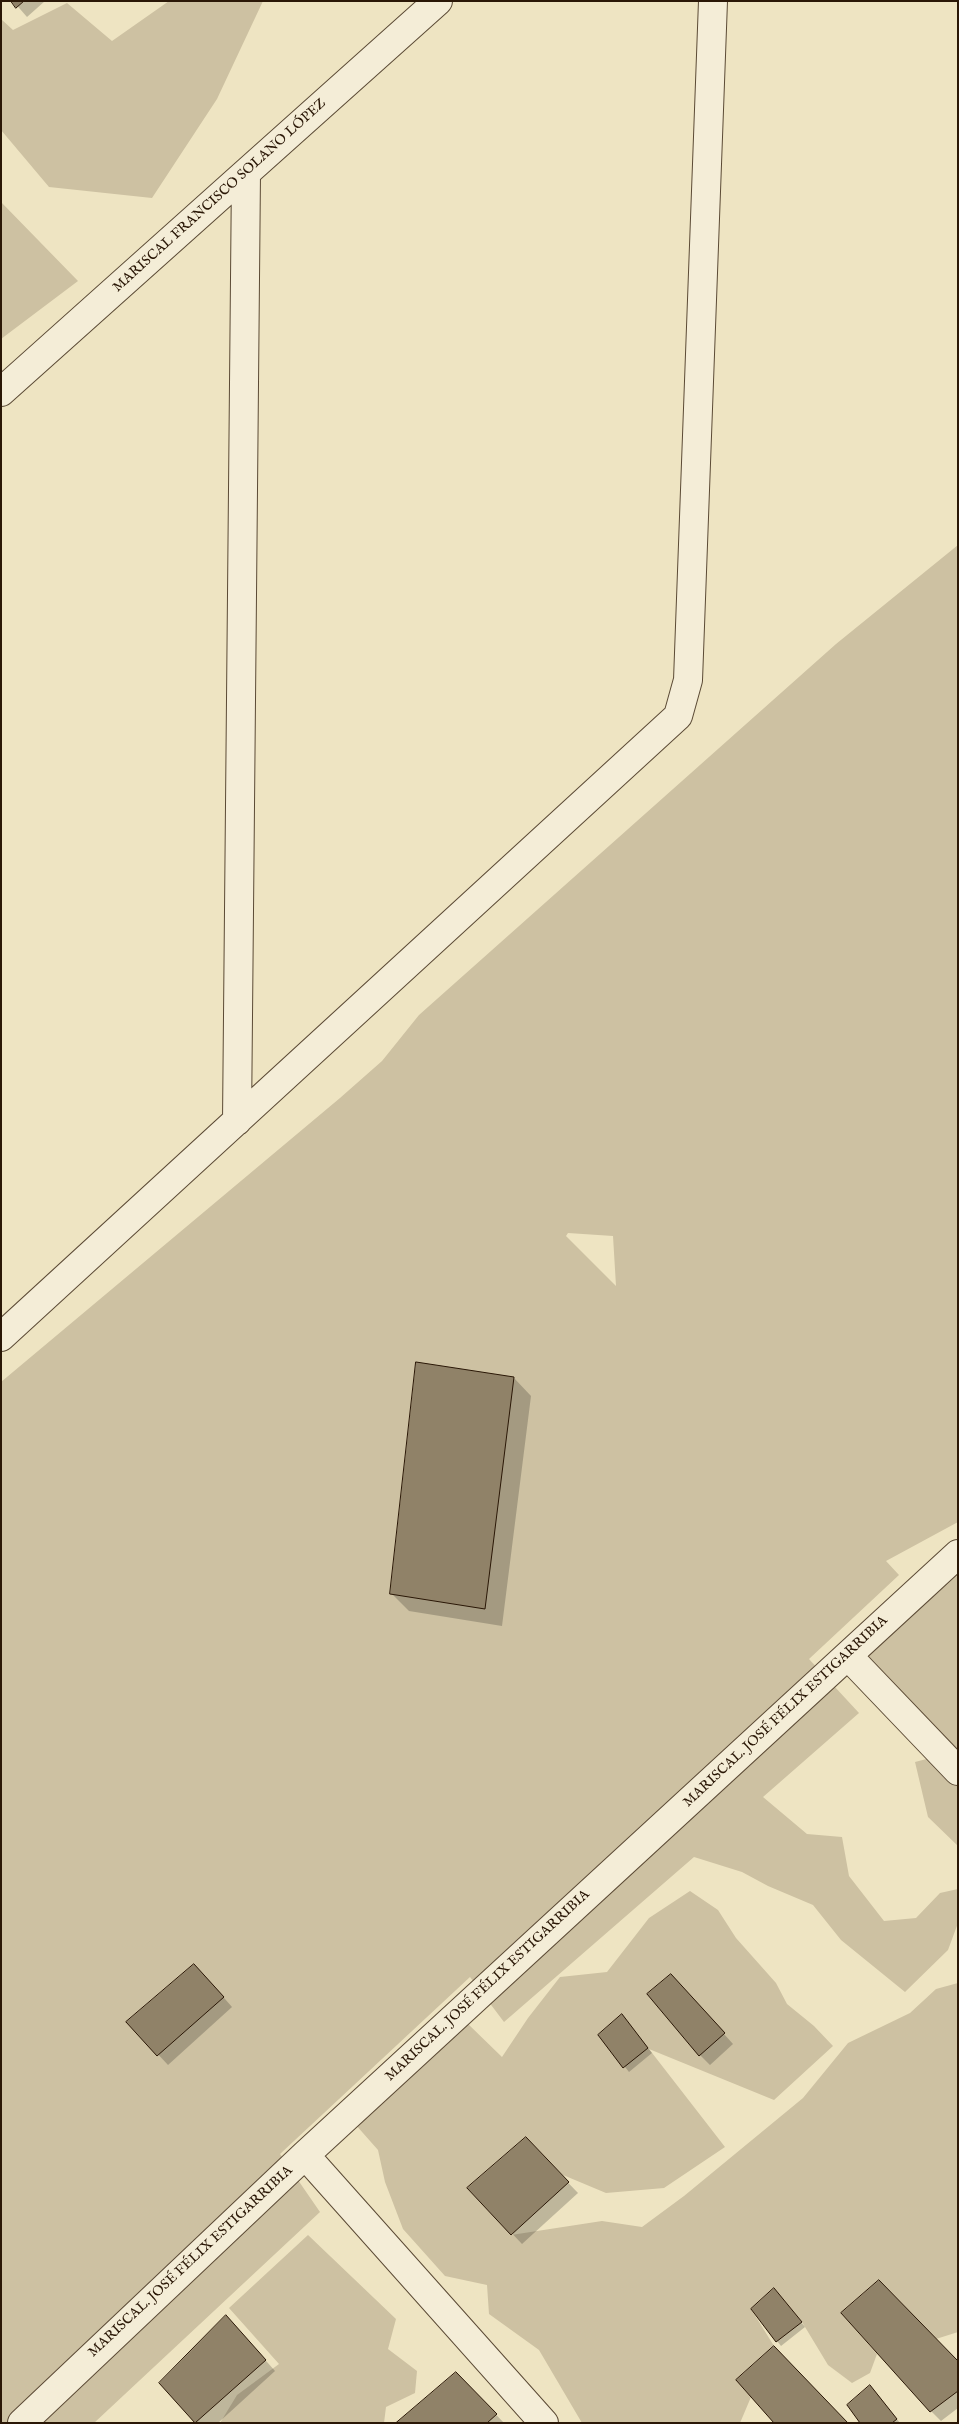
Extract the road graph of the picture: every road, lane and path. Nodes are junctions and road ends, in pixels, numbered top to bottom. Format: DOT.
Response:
graph roads {
  1 [pos="438,1"];
  2 [pos="713,1"];
  3 [pos="246,173"];
  4 [pos="1,392"];
  5 [pos="237,1121"];
  6 [pos="1,1337"];
  7 [pos="958,1554"];
  8 [pos="848,1656"];
  9 [pos="958,1772"];
  10 [pos="305,2155"];
  11 [pos="22,2423"];
  12 [pos="544,2423"];
  1 -- 3 [label="street, MARISCAL FRANCISCO SOLANO LÓPEZ"];
  2 -- 5 [label="street"];
  3 -- 4 [label="street, MARISCAL FRANCISCO SOLANO LÓPEZ"];
  3 -- 5 [label="street"];
  5 -- 6 [label="street"];
  7 -- 8 [label="street, MARISCAL. JOSÉ FÉLIX ESTIGARRIBIA"];
  8 -- 9 [label="street"];
  8 -- 10 [label="street, MARISCAL. JOSÉ FÉLIX ESTIGARRIBIA"];
  10 -- 11 [label="street, MARISCAL. JOSÉ FÉLIX ESTIGARRIBIA"];
  10 -- 12 [label="street"];
}
